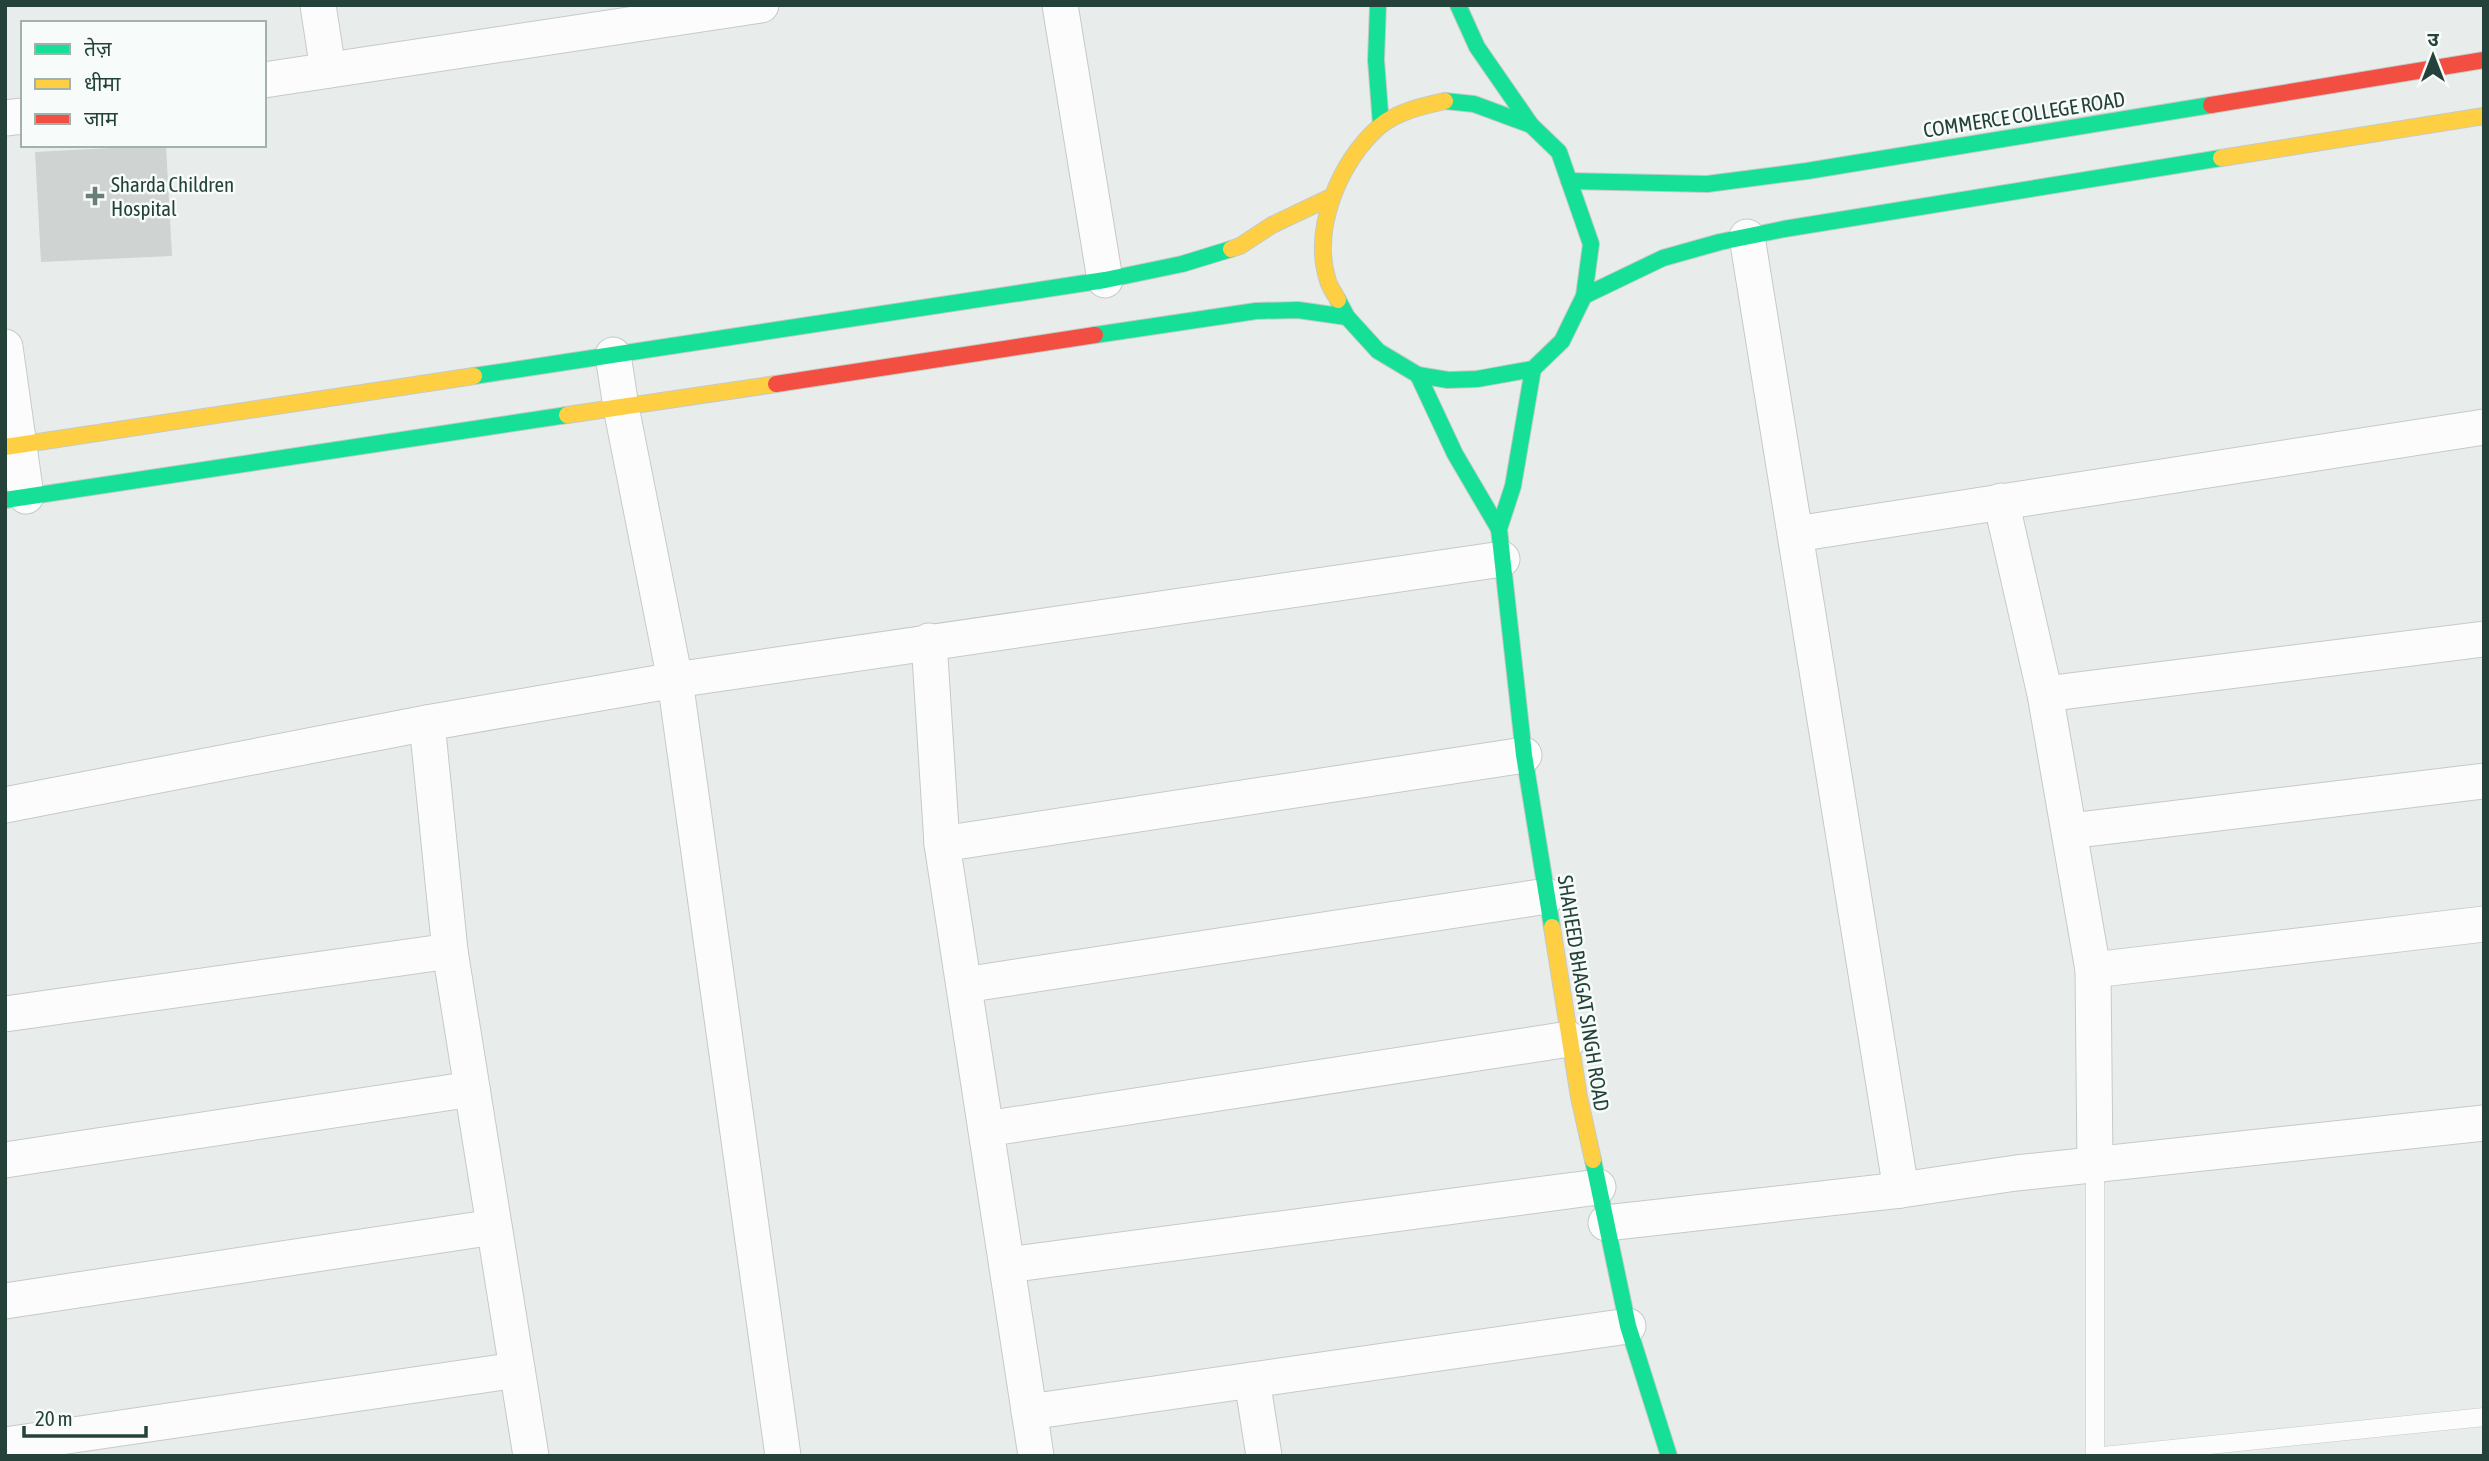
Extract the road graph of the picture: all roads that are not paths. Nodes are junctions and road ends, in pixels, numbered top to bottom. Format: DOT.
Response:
graph roads {
  1 [pos="318,5"];
  2 [pos="761,5"];
  3 [pos="1060,5"];
  4 [pos="1378,5"];
  5 [pos="1458,5"];
  6 [pos="562,20"];
  7 [pos="2484,60"];
  8 [pos="328,70"];
  9 [pos="266,80"];
  10 [pos="2484,116"];
  11 [pos="1381,125"];
  12 [pos="1531,125"];
  13 [pos="1569,181"];
  14 [pos="1331,197"];
  15 [pos="1747,237"];
  16 [pos="1105,279"];
  17 [pos="1584,296"];
  18 [pos="1347,317"];
  19 [pos="5,347"];
  20 [pos="613,355"];
  21 [pos="1533,369"];
  22 [pos="1418,375"];
  23 [pos="621,407"];
  24 [pos="2484,427"];
  25 [pos="12,446"];
  26 [pos="16,498"];
  27 [pos="2001,501"];
  28 [pos="1796,534"];
  29 [pos="1501,544"];
  30 [pos="2484,639"];
  31 [pos="929,641"];
  32 [pos="675,680"];
  33 [pos="2045,694"];
  34 [pos="427,723"];
  35 [pos="1524,755"];
  36 [pos="2484,781"];
  37 [pos="5,805"];
  38 [pos="2070,831"];
  39 [pos="942,844"];
  40 [pos="1547,896"];
  41 [pos="2484,924"];
  42 [pos="450,951"];
  43 [pos="2093,970"];
  44 [pos="964,985"];
  45 [pos="5,1014"];
  46 [pos="1569,1039"];
  47 [pos="472,1089"];
  48 [pos="2484,1123"];
  49 [pos="986,1129"];
  50 [pos="5,1160"];
  51 [pos="2095,1164"];
  52 [pos="1598,1187"];
  53 [pos="1901,1190"];
  54 [pos="1606,1223"];
  55 [pos="494,1227"];
  56 [pos="1007,1265"];
  57 [pos="5,1301"];
  58 [pos="1628,1326"];
  59 [pos="517,1370"];
  60 [pos="1252,1380"];
  61 [pos="1029,1412"];
  62 [pos="2484,1417"];
  63 [pos="5,1445"];
  64 [pos="531,1456"];
  65 [pos="783,1456"];
  66 [pos="1036,1456"];
  67 [pos="1264,1456"];
  68 [pos="1669,1456"];
  69 [pos="2095,1456"];
  70 [pos="2103,1456"];
  1 -- 8 [label="street"];
  2 -- 6 [label="street"];
  3 -- 16 [label="street"];
  4 -- 11 [label="street"];
  5 -- 12 [label="street"];
  6 -- 8 [label="street"];
  7 -- 13 [label="street, COMMERCE COLLEGE ROAD"];
  8 -- 9 [label="street"];
  10 -- 15 [label="street"];
  11 -- 12 [label="street"];
  11 -- 14 [label="street"];
  12 -- 13 [label="street"];
  13 -- 17 [label="street"];
  14 -- 16 [label="street"];
  14 -- 18 [label="street"];
  15 -- 17 [label="street"];
  15 -- 28 [label="street"];
  16 -- 20 [label="street"];
  17 -- 21 [label="street"];
  18 -- 22 [label="street"];
  18 -- 23 [label="street"];
  19 -- 25 [label="street"];
  20 -- 23 [label="street"];
  20 -- 25 [label="street"];
  21 -- 22 [label="street"];
  21 -- 29 [label="street"];
  22 -- 29 [label="street"];
  23 -- 26 [label="street"];
  23 -- 32 [label="street"];
  24 -- 27 [label="street"];
  25 -- 26 [label="street"];
  27 -- 28 [label="street"];
  27 -- 33 [label="street"];
  28 -- 53 [label="street"];
  29 -- 31 [label="street"];
  29 -- 35 [label="street, SHAHEED BHAGAT SINGH ROAD"];
  30 -- 33 [label="street"];
  31 -- 32 [label="street"];
  31 -- 39 [label="street"];
  32 -- 34 [label="street"];
  32 -- 65 [label="street"];
  33 -- 38 [label="street"];
  34 -- 37 [label="street"];
  34 -- 42 [label="street"];
  35 -- 39 [label="street"];
  35 -- 40 [label="street, SHAHEED BHAGAT SINGH ROAD"];
  36 -- 38 [label="street"];
  38 -- 43 [label="street"];
  39 -- 44 [label="street"];
  40 -- 44 [label="street"];
  40 -- 46 [label="street, SHAHEED BHAGAT SINGH ROAD"];
  41 -- 43 [label="street"];
  42 -- 45 [label="street"];
  42 -- 47 [label="street"];
  43 -- 51 [label="street"];
  44 -- 49 [label="street"];
  46 -- 49 [label="street"];
  46 -- 52 [label="street, SHAHEED BHAGAT SINGH ROAD"];
  47 -- 50 [label="street"];
  47 -- 55 [label="street"];
  48 -- 51 [label="street"];
  49 -- 56 [label="street"];
  51 -- 53 [label="street"];
  51 -- 69 [label="lane"];
  52 -- 54 [label="street, SHAHEED BHAGAT SINGH ROAD"];
  52 -- 56 [label="street"];
  53 -- 54 [label="street"];
  54 -- 58 [label="street, SHAHEED BHAGAT SINGH ROAD"];
  55 -- 57 [label="street"];
  55 -- 59 [label="street"];
  56 -- 61 [label="street"];
  58 -- 60 [label="street"];
  58 -- 68 [label="street, SHAHEED BHAGAT SINGH ROAD"];
  59 -- 63 [label="street"];
  59 -- 64 [label="street"];
  60 -- 61 [label="street"];
  60 -- 67 [label="street"];
  61 -- 66 [label="street"];
  62 -- 70 [label="lane"];
}
